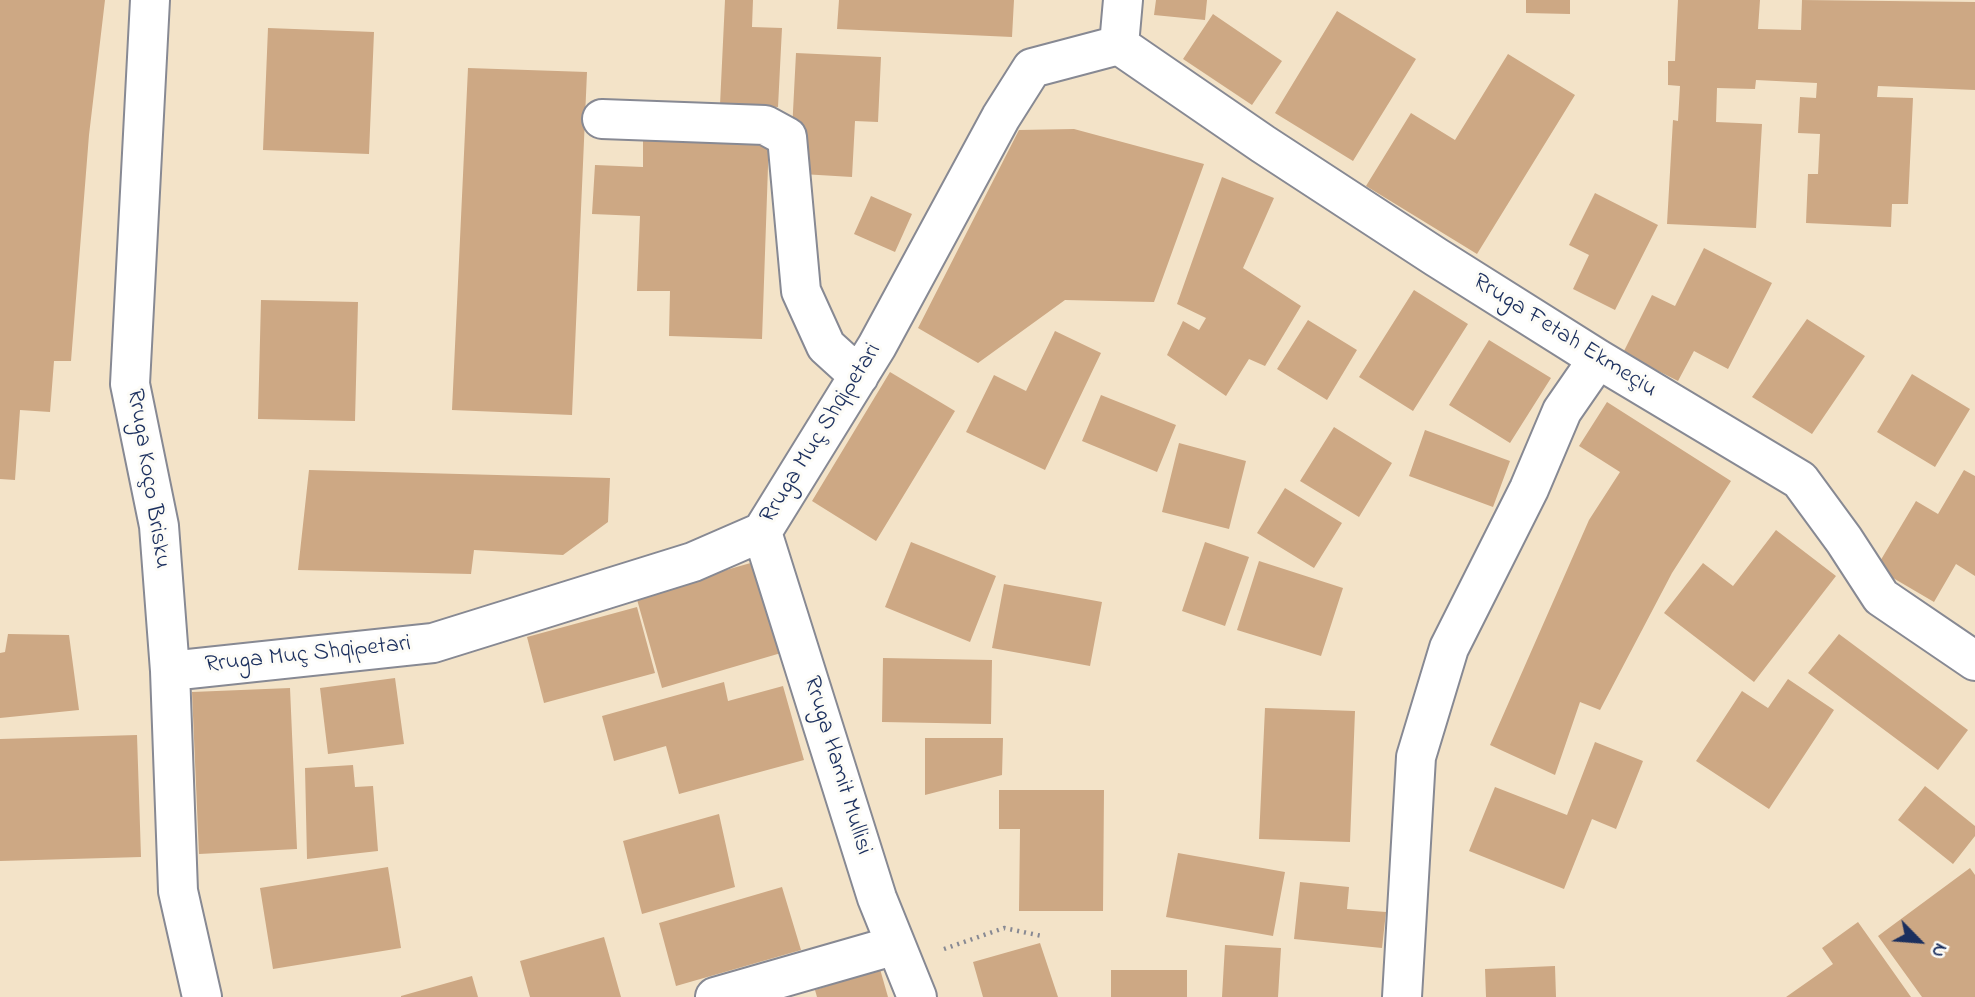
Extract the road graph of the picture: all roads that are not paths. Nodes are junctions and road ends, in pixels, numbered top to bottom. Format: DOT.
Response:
graph roads {
  1 [pos="150,0"];
  2 [pos="1123,0"];
  3 [pos="1119,45"];
  4 [pos="603,119"];
  5 [pos="1598,359"];
  6 [pos="859,376"];
  7 [pos="762,532"];
  8 [pos="1975,661"];
  9 [pos="170,671"];
  10 [pos="905,968"];
  11 [pos="202,997"];
  12 [pos="715,997"];
  13 [pos="1402,997"];
  1 -- 9 [label="street, Rruga Koço Brisku"];
  2 -- 3 [label="street"];
  3 -- 5 [label="street, Rruga Fetah Ekmeçiu"];
  3 -- 6 [label="street, Rruga Muç Shqipetari"];
  4 -- 6 [label="street"];
  5 -- 8 [label="street, Rruga Fetah Ekmeçiu"];
  5 -- 13 [label="street"];
  6 -- 7 [label="street, Rruga Muç Shqipetari"];
  7 -- 9 [label="street, Rruga Muç Shqipetari"];
  7 -- 10 [label="street, Rruga Hamit Mullisi"];
  9 -- 11 [label="street, Rruga Koço Brisku"];
  10 -- 12 [label="street"];
}
